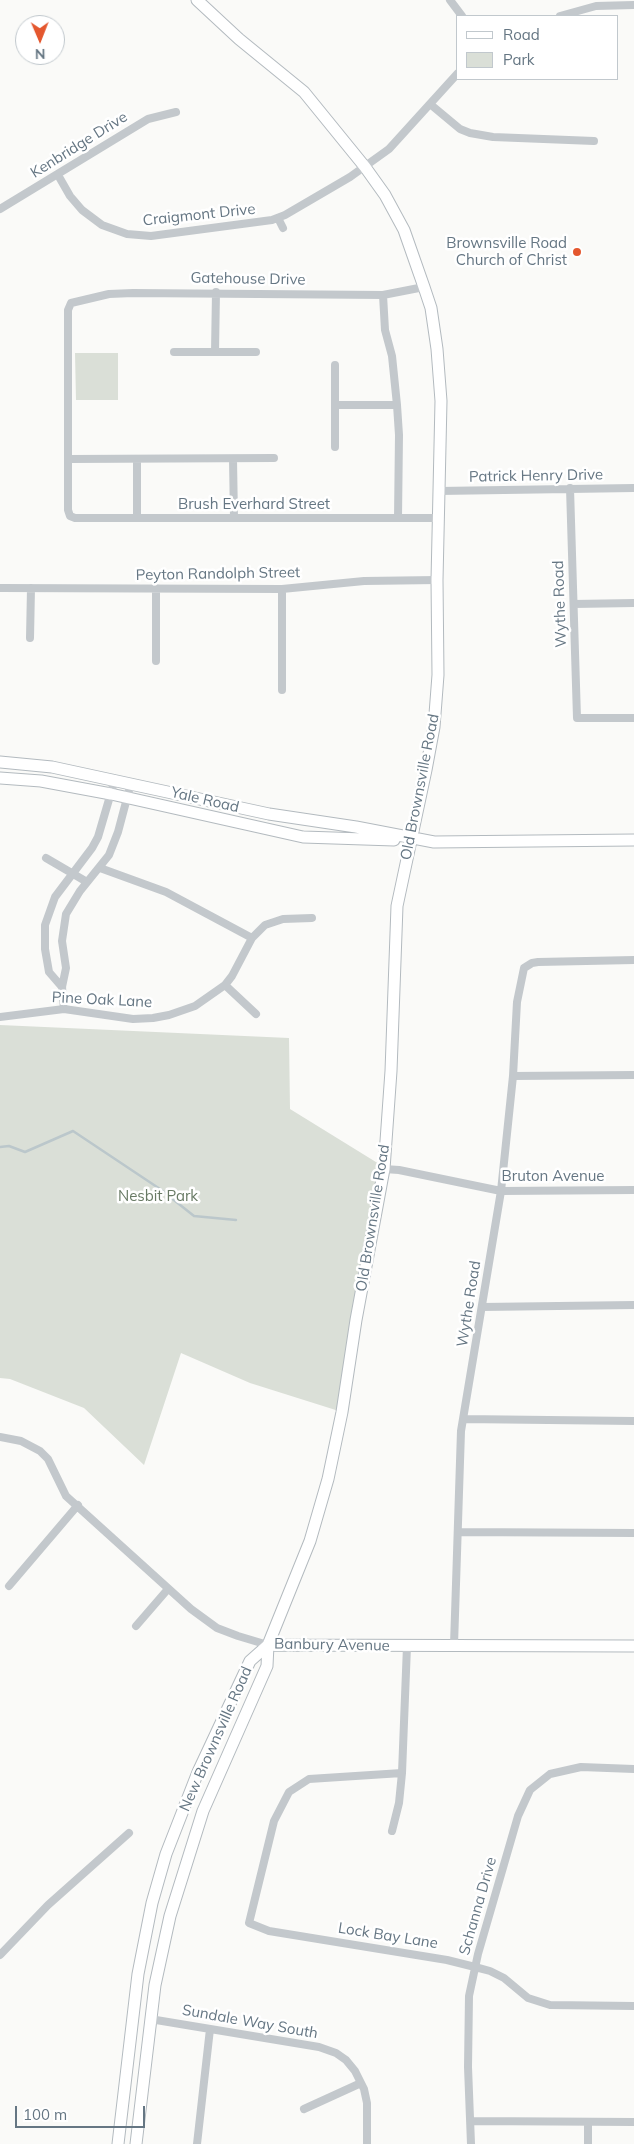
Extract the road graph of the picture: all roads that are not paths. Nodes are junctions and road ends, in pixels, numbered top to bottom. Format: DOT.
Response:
graph roads {
  1 [pos="197,0"];
  2 [pos="450,0"];
  3 [pos="596,3"];
  4 [pos="634,5"];
  5 [pos="461,15"];
  6 [pos="563,15"];
  7 [pos="456,75"];
  8 [pos="430,104"];
  9 [pos="176,112"];
  10 [pos="594,141"];
  11 [pos="365,167"];
  12 [pos="58,175"];
  13 [pos="0,209"];
  14 [pos="278,218"];
  15 [pos="283,228"];
  16 [pos="424,287"];
  17 [pos="216,292"];
  18 [pos="383,295"];
  19 [pos="174,352"];
  20 [pos="216,352"];
  21 [pos="256,352"];
  22 [pos="335,365"];
  23 [pos="335,405"];
  24 [pos="397,405"];
  25 [pos="335,447"];
  26 [pos="274,458"];
  27 [pos="69,459"];
  28 [pos="136,459"];
  29 [pos="233,459"];
  30 [pos="570,488"];
  31 [pos="634,488"];
  32 [pos="439,491"];
  33 [pos="137,518"];
  34 [pos="234,518"];
  35 [pos="398,518"];
  36 [pos="439,518"];
  37 [pos="436,580"];
  38 [pos="0,588"];
  39 [pos="31,588"];
  40 [pos="156,588"];
  41 [pos="282,589"];
  42 [pos="634,603"];
  43 [pos="574,604"];
  44 [pos="30,638"];
  45 [pos="156,660"];
  46 [pos="282,690"];
  47 [pos="634,718"];
  48 [pos="0,762"];
  49 [pos="0,778"];
  50 [pos="115,779"];
  51 [pos="131,783"];
  52 [pos="111,794"];
  53 [pos="128,798"];
  54 [pos="411,839"];
  55 [pos="634,840"];
  56 [pos="46,858"];
  57 [pos="100,868"];
  58 [pos="73,874"];
  59 [pos="87,882"];
  60 [pos="312,918"];
  61 [pos="252,938"];
  62 [pos="634,960"];
  63 [pos="224,984"];
  64 [pos="62,987"];
  65 [pos="64,1008"];
  66 [pos="256,1014"];
  67 [pos="0,1017"];
  68 [pos="634,1075"];
  69 [pos="513,1076"];
  70 [pos="384,1169"];
  71 [pos="634,1190"];
  72 [pos="501,1191"];
  73 [pos="634,1305"];
  74 [pos="482,1307"];
  75 [pos="463,1419"];
  76 [pos="634,1421"];
  77 [pos="0,1437"];
  78 [pos="78,1506"];
  79 [pos="458,1532"];
  80 [pos="634,1533"];
  81 [pos="9,1586"];
  82 [pos="168,1589"];
  83 [pos="136,1626"];
  84 [pos="268,1644"];
  85 [pos="454,1645"];
  86 [pos="407,1646"];
  87 [pos="634,1646"];
  88 [pos="634,1769"];
  89 [pos="402,1772"];
  90 [pos="392,1831"];
  91 [pos="129,1833"];
  92 [pos="0,1955"];
  93 [pos="475,1967"];
  94 [pos="634,2006"];
  95 [pos="150,2019"];
  96 [pos="210,2029"];
  97 [pos="361,2083"];
  98 [pos="304,2108"];
  99 [pos="471,2121"];
  100 [pos="588,2122"];
  101 [pos="634,2122"];
  102 [pos="118,2144"];
  103 [pos="136,2144"];
  104 [pos="197,2144"];
  105 [pos="367,2144"];
  106 [pos="471,2144"];
  107 [pos="588,2144"];
  1 -- 11 [label="main road, Old Brownsville Road"];
  2 -- 5 [label="street"];
  3 -- 4 [label="street"];
  3 -- 6 [label="street"];
  7 -- 8 [label="street, Craigmont Drive"];
  8 -- 10 [label="street"];
  8 -- 11 [label="street, Craigmont Drive"];
  9 -- 12 [label="street, Kenbridge Drive"];
  11 -- 14 [label="street, Craigmont Drive"];
  11 -- 16 [label="main road, Old Brownsville Road"];
  12 -- 13 [label="street, Kenbridge Drive"];
  12 -- 14 [label="street, Craigmont Drive"];
  14 -- 15 [label="street, Craigmont Drive"];
  16 -- 18 [label="street, Gatehouse Drive"];
  16 -- 32 [label="main road, Old Brownsville Road"];
  17 -- 18 [label="street, Gatehouse Drive"];
  17 -- 20 [label="street"];
  17 -- 27 [label="street, Gatehouse Drive"];
  18 -- 24 [label="street"];
  19 -- 20 [label="street"];
  20 -- 21 [label="street"];
  22 -- 23 [label="street"];
  23 -- 24 [label="street"];
  23 -- 25 [label="street"];
  24 -- 35 [label="street"];
  26 -- 29 [label="street"];
  27 -- 28 [label="street"];
  27 -- 33 [label="street, Brush Everhard Street"];
  28 -- 29 [label="street"];
  28 -- 33 [label="street"];
  29 -- 34 [label="street"];
  30 -- 31 [label="street, Patrick Henry Drive"];
  30 -- 32 [label="street, Patrick Henry Drive"];
  30 -- 43 [label="street, Wythe Road"];
  32 -- 36 [label="main road, Old Brownsville Road"];
  33 -- 34 [label="street, Brush Everhard Street"];
  34 -- 35 [label="street, Brush Everhard Street"];
  35 -- 36 [label="street, Brush Everhard Street"];
  36 -- 37 [label="main road, Old Brownsville Road"];
  37 -- 41 [label="street, Peyton Randolph Street"];
  37 -- 54 [label="main road, Old Brownsville Road"];
  38 -- 39 [label="street, Peyton Randolph Street"];
  39 -- 40 [label="street, Peyton Randolph Street"];
  39 -- 44 [label="street"];
  40 -- 41 [label="street, Peyton Randolph Street"];
  40 -- 45 [label="street"];
  41 -- 46 [label="street"];
  42 -- 43 [label="street"];
  43 -- 47 [label="street, Wythe Road"];
  48 -- 50 [label="main road, Yale Road"];
  49 -- 52 [label="main road, Yale Road"];
  50 -- 51 [label="main road, Yale Road"];
  50 -- 52 [label="street"];
  51 -- 53 [label="street"];
  51 -- 54 [label="main road, Yale Road"];
  52 -- 53 [label="main road, Yale Road"];
  52 -- 58 [label="street"];
  53 -- 54 [label="main road, Yale Road"];
  53 -- 57 [label="street"];
  54 -- 55 [label="main road, Yale Road"];
  54 -- 70 [label="main road, Old Brownsville Road"];
  56 -- 58 [label="street"];
  57 -- 59 [label="street"];
  57 -- 61 [label="street"];
  58 -- 59 [label="street"];
  58 -- 64 [label="street"];
  59 -- 64 [label="street"];
  60 -- 61 [label="street, Pine Oak Lane"];
  61 -- 63 [label="street, Pine Oak Lane"];
  62 -- 69 [label="street, Wythe Road"];
  63 -- 65 [label="street, Pine Oak Lane"];
  63 -- 66 [label="street"];
  64 -- 65 [label="street"];
  65 -- 67 [label="street, Pine Oak Lane"];
  68 -- 69 [label="street"];
  69 -- 72 [label="street, Wythe Road"];
  70 -- 72 [label="street, Bruton Avenue"];
  70 -- 84 [label="main road, Old Brownsville Road"];
  71 -- 72 [label="street, Bruton Avenue"];
  72 -- 74 [label="street, Wythe Road"];
  73 -- 74 [label="street"];
  74 -- 75 [label="street, Wythe Road"];
  75 -- 76 [label="street"];
  75 -- 79 [label="street, Wythe Road"];
  77 -- 78 [label="street, Banbury Avenue"];
  78 -- 81 [label="street"];
  78 -- 82 [label="street, Banbury Avenue"];
  79 -- 80 [label="street"];
  79 -- 85 [label="street, Wythe Road"];
  82 -- 83 [label="street"];
  82 -- 84 [label="street, Banbury Avenue"];
  84 -- 86 [label="main road, Banbury Avenue"];
  84 -- 95 [label="main road, New Brownsville Road"];
  84 -- 102 [label="main road, New Brownsville Road"];
  85 -- 86 [label="main road, Banbury Avenue"];
  85 -- 87 [label="main road, Banbury Avenue"];
  86 -- 89 [label="street"];
  88 -- 93 [label="street, Schanna Drive"];
  89 -- 90 [label="street"];
  89 -- 93 [label="street, Lock Bay Lane"];
  91 -- 92 [label="street"];
  93 -- 94 [label="street, Lock Bay Lane"];
  93 -- 99 [label="street, Schanna Drive"];
  95 -- 96 [label="street, Sundale Way South"];
  95 -- 103 [label="main road, New Brownsville Road"];
  96 -- 97 [label="street, Sundale Way South"];
  96 -- 104 [label="street"];
  97 -- 98 [label="street"];
  97 -- 105 [label="street, Sundale Way South"];
  99 -- 100 [label="street"];
  99 -- 106 [label="street, Schanna Drive"];
  100 -- 101 [label="street"];
  100 -- 107 [label="street"];
}
